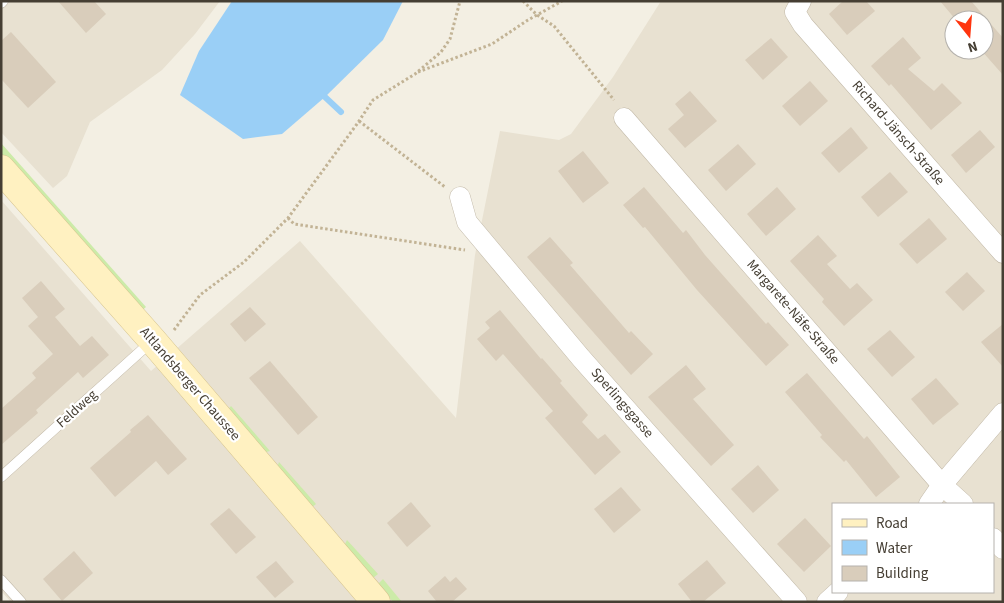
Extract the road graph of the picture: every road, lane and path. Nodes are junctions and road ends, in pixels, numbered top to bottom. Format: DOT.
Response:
graph roads {
  1 [pos="460,1"];
  2 [pos="523,1"];
  3 [pos="562,1"];
  4 [pos="798,7"];
  5 [pos="537,15"];
  6 [pos="416,74"];
  7 [pos="614,100"];
  8 [pos="624,118"];
  9 [pos="360,120"];
  10 [pos="1,169"];
  11 [pos="460,197"];
  12 [pos="288,218"];
  13 [pos="490,249"];
  14 [pos="1003,253"];
  15 [pos="163,336"];
  16 [pos="1003,413"];
  17 [pos="1,477"];
  18 [pos="942,485"];
  19 [pos="930,503"];
  20 [pos="962,503"];
  21 [pos="994,539"];
  22 [pos="1003,549"];
  23 [pos="1,580"];
  24 [pos="837,593"];
  25 [pos="21,602"];
  26 [pos="376,602"];
  27 [pos="797,602"];
  28 [pos="828,602"];
  1 -- 6 [label="path"];
  2 -- 5 [label="path"];
  3 -- 5 [label="path"];
  4 -- 14 [label="street, Richard-Jänsch-Straße"];
  5 -- 6 [label="path"];
  5 -- 7 [label="path"];
  6 -- 9 [label="path"];
  8 -- 18 [label="street, Margarete-Näfe-Straße"];
  9 -- 11 [label="path"];
  9 -- 12 [label="path"];
  10 -- 15 [label="main road, Altlandsberger Chaussee"];
  11 -- 13 [label="street, Sperlingsgasse"];
  12 -- 13 [label="path"];
  12 -- 15 [label="path"];
  13 -- 27 [label="street, Sperlingsgasse"];
  15 -- 17 [label="lane, Feldweg"];
  15 -- 26 [label="main road, Altlandsberger Chaussee"];
  16 -- 18 [label="street"];
  18 -- 19 [label="street"];
  18 -- 20 [label="street, Margarete-Näfe-Straße"];
  21 -- 22 [label="street"];
  23 -- 25 [label="lane"];
  24 -- 28 [label="street"];
}
